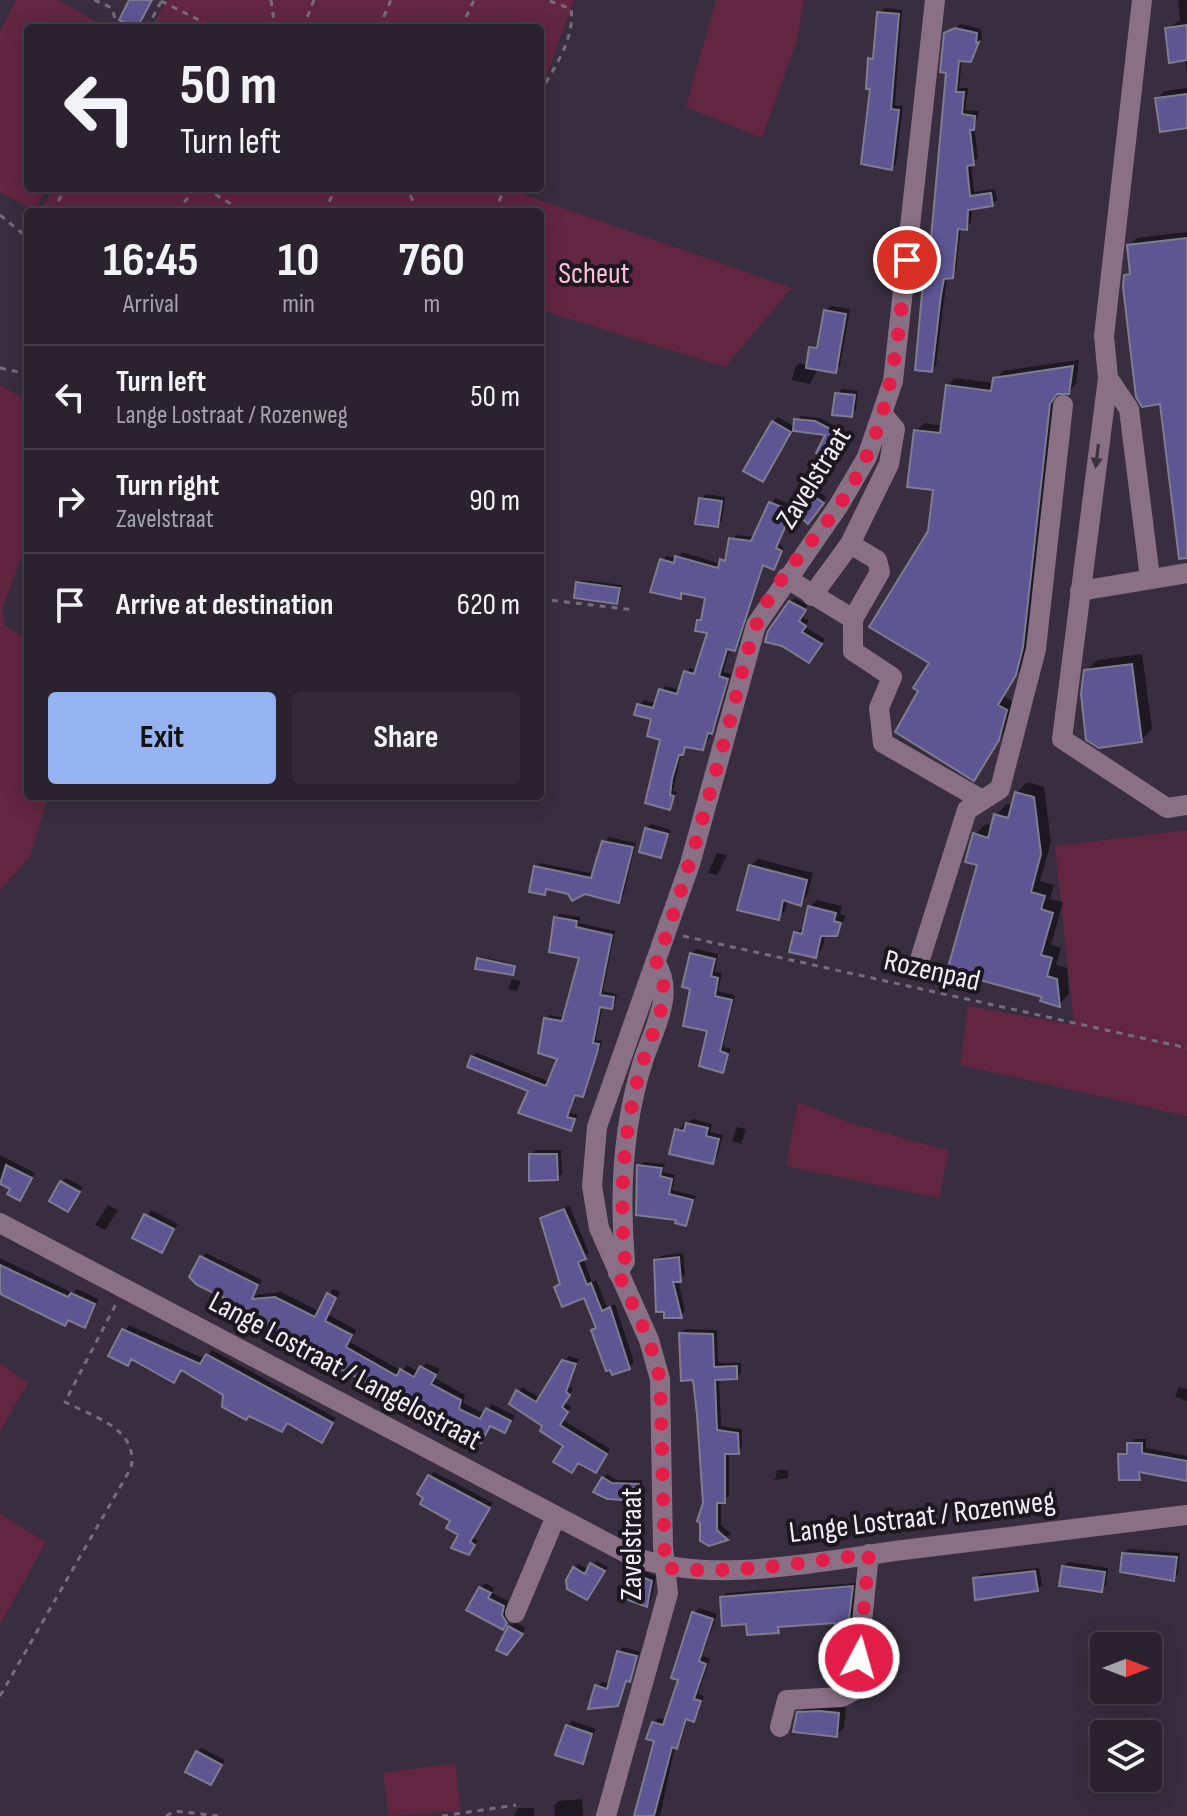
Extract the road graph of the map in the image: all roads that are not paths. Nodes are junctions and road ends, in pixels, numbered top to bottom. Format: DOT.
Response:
graph roads {
  1 [pos="935,0"];
  2 [pos="1142,0"];
  3 [pos="1108,378"];
  4 [pos="1063,405"];
  5 [pos="884,416"];
  6 [pos="839,505"];
  7 [pos="862,523"];
  8 [pos="850,544"];
  9 [pos="1187,573"];
  10 [pos="786,578"];
  11 [pos="1150,578"];
  12 [pos="1080,591"];
  13 [pos="812,596"];
  14 [pos="853,619"];
  15 [pos="982,800"];
  16 [pos="1187,805"];
  17 [pos="921,956"];
  18 [pos="656,964"];
  19 [pos="0,1223"];
  20 [pos="618,1273"];
  21 [pos="1187,1515"];
  22 [pos="556,1516"];
  23 [pos="869,1554"];
  24 [pos="665,1568"];
  25 [pos="515,1613"];
  26 [pos="780,1727"];
  27 [pos="606,1816"];
  1 -- 5 [label="street, Zavelstraat"];
  2 -- 3 [label="street"];
  3 -- 11 [label="street"];
  3 -- 12 [label="street, one-way"];
  4 -- 15 [label="street"];
  5 -- 6 [label="street, Zavelstraat"];
  5 -- 7 [label="street"];
  6 -- 7 [label="street"];
  6 -- 10 [label="street, Zavelstraat"];
  7 -- 8 [label="street"];
  8 -- 13 [label="street"];
  8 -- 14 [label="street"];
  9 -- 11 [label="street"];
  10 -- 13 [label="street"];
  10 -- 18 [label="street, Zavelstraat"];
  11 -- 12 [label="street"];
  12 -- 16 [label="street"];
  13 -- 14 [label="street"];
  14 -- 15 [label="street"];
  15 -- 17 [label="street"];
  18 -- 20 [label="street, Zavelstraat"];
  18 -- 20 [label="street, Zavelstraat"];
  19 -- 22 [label="street, Lange Lostraat / Langelostraat"];
  20 -- 24 [label="street, Zavelstraat"];
  21 -- 23 [label="street, Lange Lostraat / Rozenweg"];
  22 -- 24 [label="street, Lange Lostraat / Langelostraat"];
  22 -- 25 [label="street"];
  23 -- 24 [label="street, Lange Lostraat / Rozenweg"];
  23 -- 26 [label="street"];
  24 -- 27 [label="street, Zavelstraat"];
}
